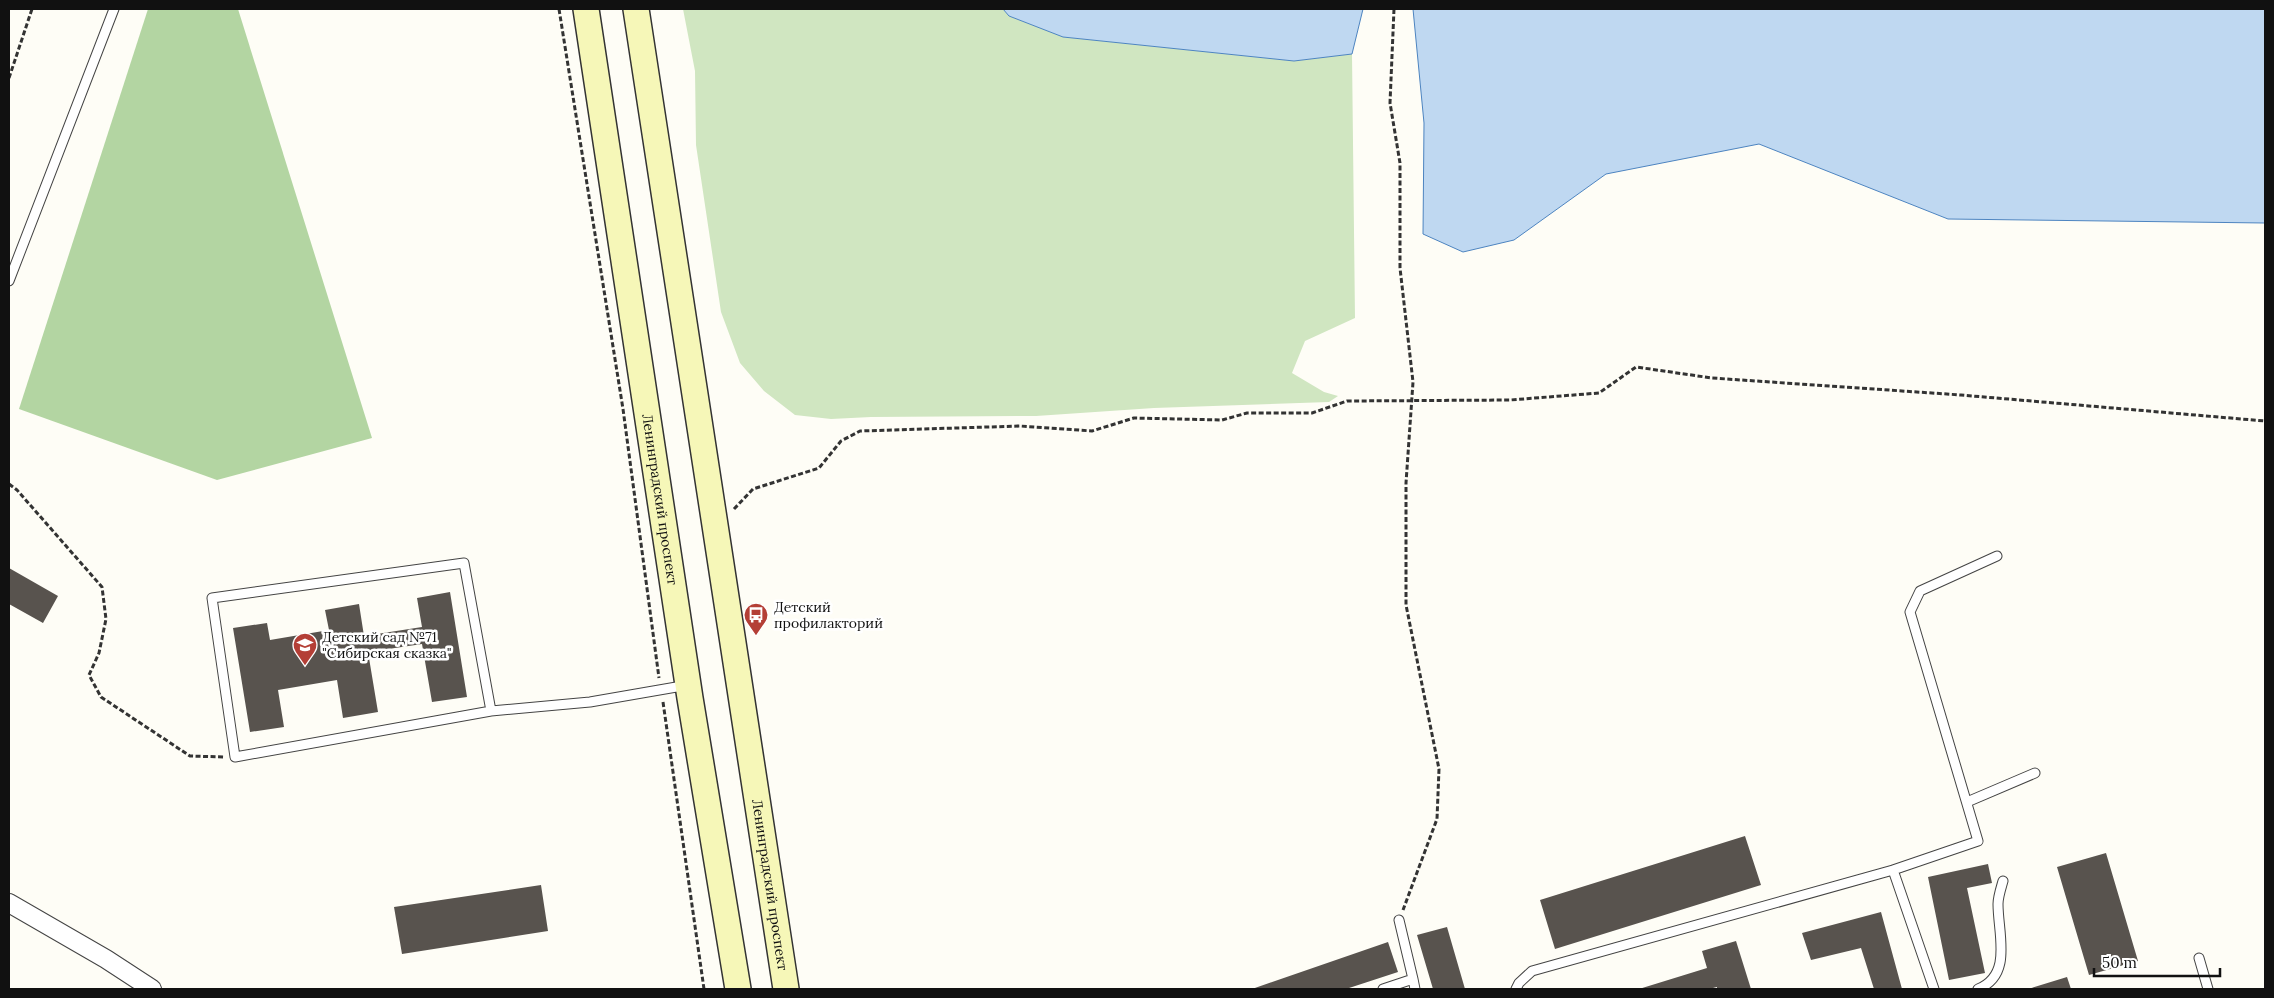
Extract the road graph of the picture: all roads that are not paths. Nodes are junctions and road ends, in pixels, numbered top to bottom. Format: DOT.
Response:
graph roads {
  1 [pos="114,9"];
  2 [pos="586,9"];
  3 [pos="636,9"];
  4 [pos="9,281"];
  5 [pos="1996,556"];
  6 [pos="688,685"];
  7 [pos="491,711"];
  8 [pos="2035,773"];
  9 [pos="1967,802"];
  10 [pos="1892,870"];
  11 [pos="2002,881"];
  12 [pos="9,903"];
  13 [pos="1399,920"];
  14 [pos="2199,958"];
  15 [pos="1413,979"];
  16 [pos="152,989"];
  17 [pos="738,989"];
  18 [pos="786,989"];
  19 [pos="1383,989"];
  20 [pos="1415,989"];
  21 [pos="1516,989"];
  22 [pos="1934,989"];
  23 [pos="1978,989"];
  24 [pos="2208,989"];
  1 -- 4 [label="lane"];
  2 -- 6 [label="main road, Ленинградский проспект"];
  3 -- 18 [label="main road, Ленинградский проспект"];
  5 -- 9 [label="lane"];
  6 -- 7 [label="lane"];
  6 -- 17 [label="main road, Ленинградский проспект"];
  7 -- 7 [label="lane"];
  8 -- 9 [label="lane"];
  9 -- 10 [label="lane"];
  10 -- 21 [label="lane"];
  10 -- 22 [label="lane"];
  11 -- 23 [label="lane"];
  12 -- 16 [label="street"];
  13 -- 15 [label="lane"];
  14 -- 24 [label="lane"];
  15 -- 19 [label="lane"];
  15 -- 20 [label="lane"];
}
